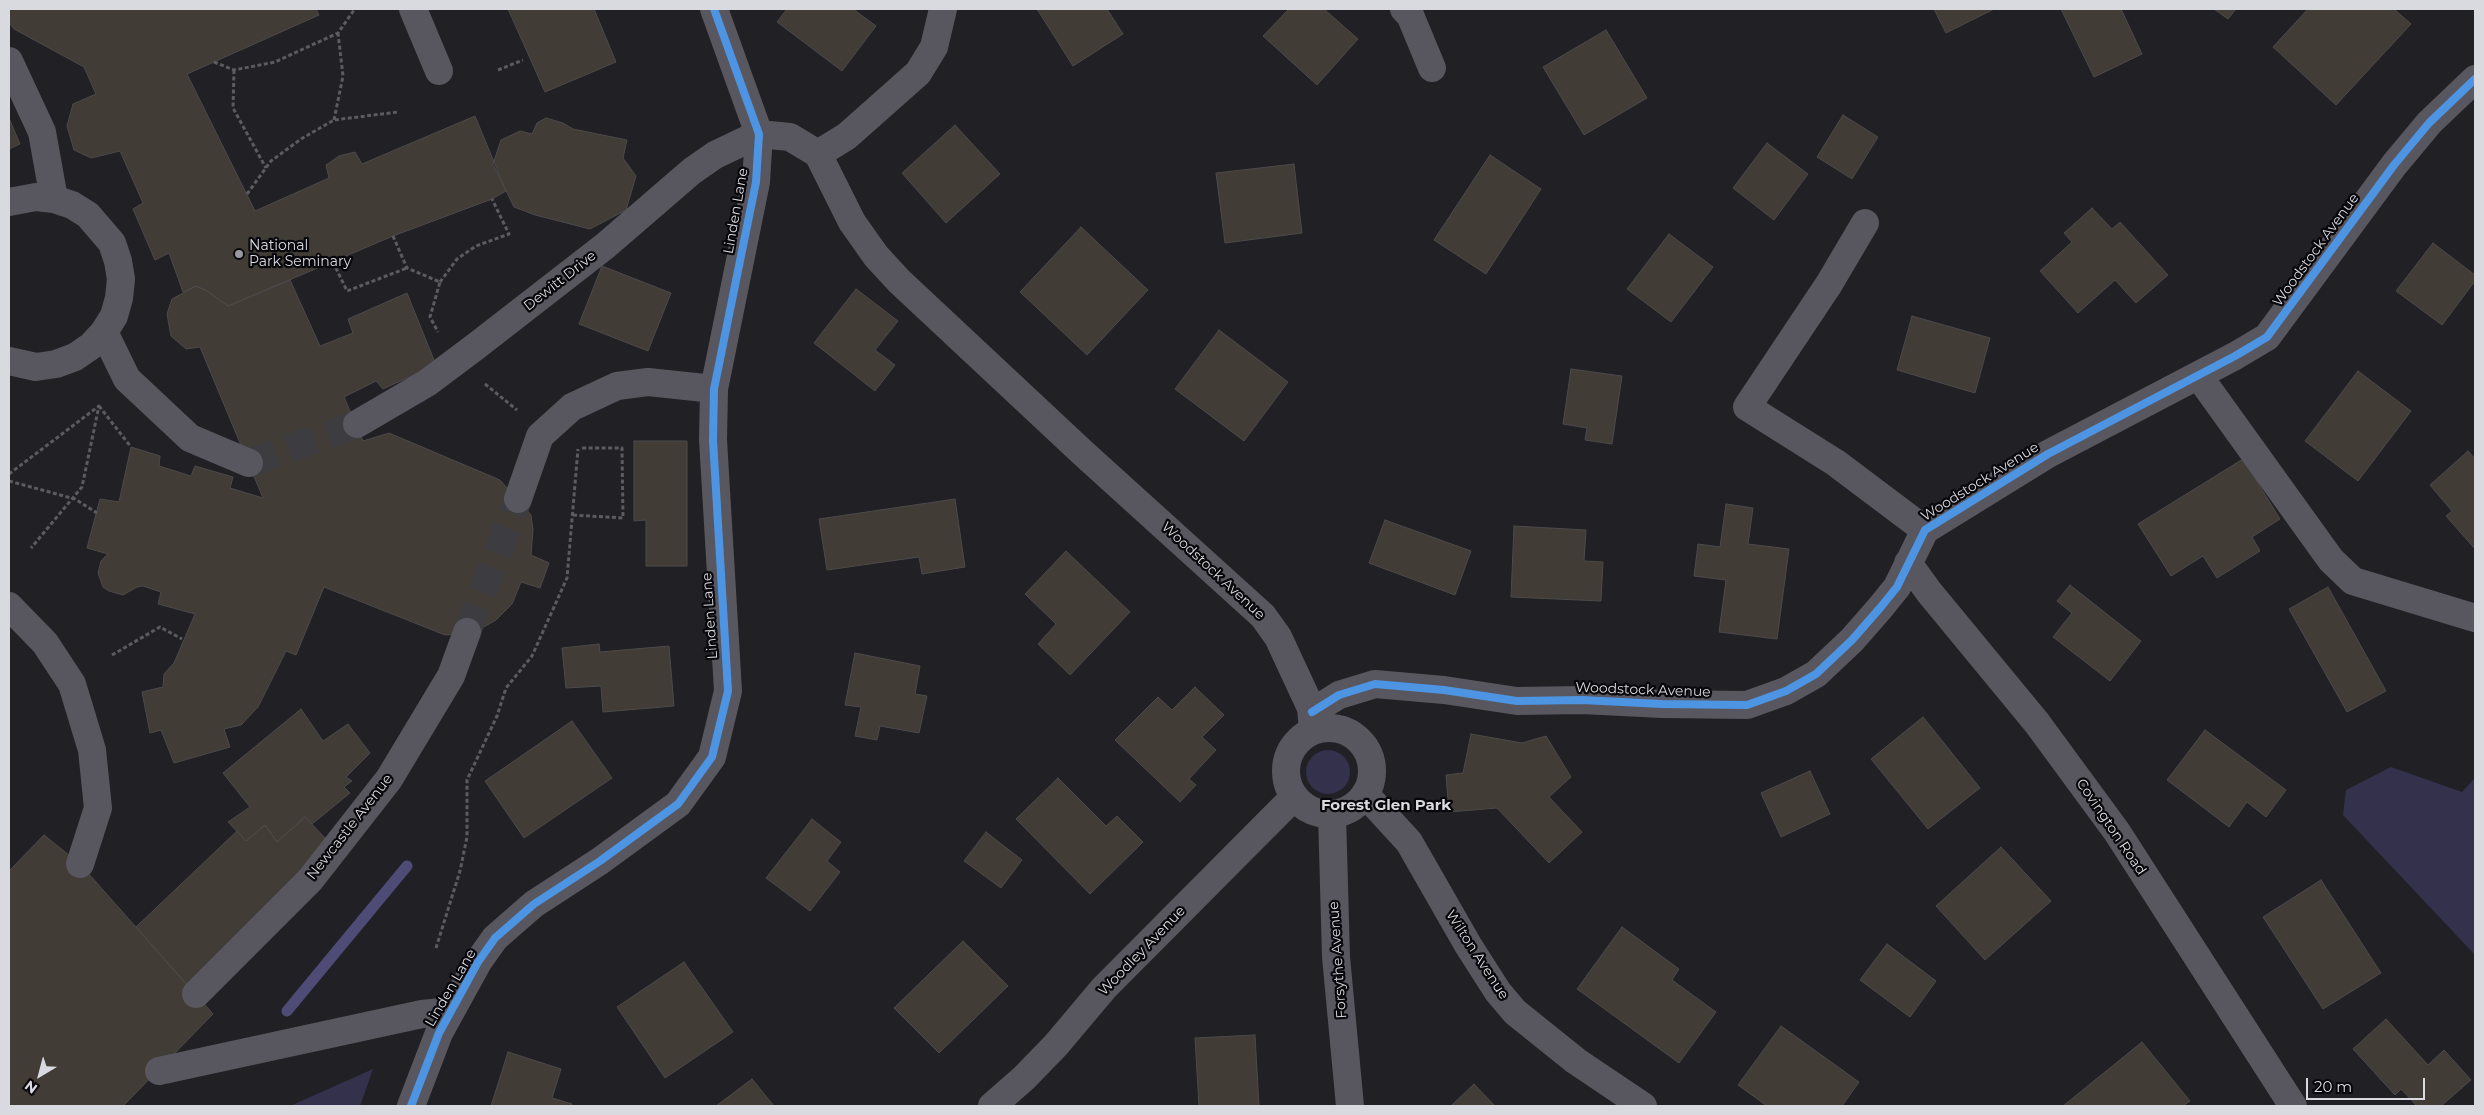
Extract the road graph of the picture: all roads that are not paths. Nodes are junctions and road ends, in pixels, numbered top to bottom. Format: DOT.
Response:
graph roads {
  1 [pos="413,9"];
  2 [pos="714,9"];
  3 [pos="943,9"];
  4 [pos="1404,9"];
  5 [pos="9,61"];
  6 [pos="1432,68"];
  7 [pos="439,71"];
  8 [pos="2475,79"];
  9 [pos="759,134"];
  10 [pos="818,154"];
  11 [pos="54,199"];
  12 [pos="9,202"];
  13 [pos="1865,223"];
  14 [pos="104,332"];
  15 [pos="11,368"];
  16 [pos="2198,375"];
  17 [pos="714,389"];
  18 [pos="357,424"];
  19 [pos="249,463"];
  20 [pos="518,499"];
  21 [pos="1924,530"];
  22 [pos="1908,563"];
  23 [pos="9,606"];
  24 [pos="2475,618"];
  25 [pos="467,632"];
  26 [pos="1313,721"];
  27 [pos="1365,794"];
  28 [pos="1294,797"];
  29 [pos="1332,814"];
  30 [pos="80,864"];
  31 [pos="196,994"];
  32 [pos="451,1011"];
  33 [pos="159,1070"];
  34 [pos="410,1106"];
  35 [pos="992,1106"];
  36 [pos="1350,1106"];
  37 [pos="1643,1106"];
  38 [pos="2294,1106"];
  1 -- 7 [label="street"];
  2 -- 9 [label="street, Linden Lane"];
  3 -- 10 [label="street"];
  4 -- 6 [label="street"];
  5 -- 11 [label="street"];
  8 -- 16 [label="street, Woodstock Avenue"];
  9 -- 10 [label="street"];
  9 -- 17 [label="street, Linden Lane"];
  9 -- 18 [label="street, Dewitt Drive"];
  10 -- 26 [label="street, Woodstock Avenue"];
  11 -- 12 [label="street"];
  11 -- 14 [label="street"];
  13 -- 21 [label="street"];
  14 -- 15 [label="street"];
  14 -- 19 [label="street"];
  16 -- 21 [label="street, Woodstock Avenue"];
  16 -- 24 [label="street"];
  17 -- 20 [label="street"];
  17 -- 32 [label="street, Linden Lane"];
  21 -- 22 [label="street, Woodstock Avenue"];
  22 -- 26 [label="street, Woodstock Avenue"];
  22 -- 38 [label="street, Covington Road"];
  23 -- 30 [label="street"];
  25 -- 31 [label="street, Newcastle Avenue"];
  26 -- 27 [label="street"];
  26 -- 28 [label="street"];
  27 -- 29 [label="street"];
  27 -- 37 [label="street, Wilton Avenue"];
  28 -- 29 [label="street"];
  28 -- 35 [label="street, Woodley Avenue"];
  29 -- 36 [label="street, Forsythe Avenue"];
  32 -- 33 [label="street"];
  32 -- 34 [label="street, Linden Lane"];
}
